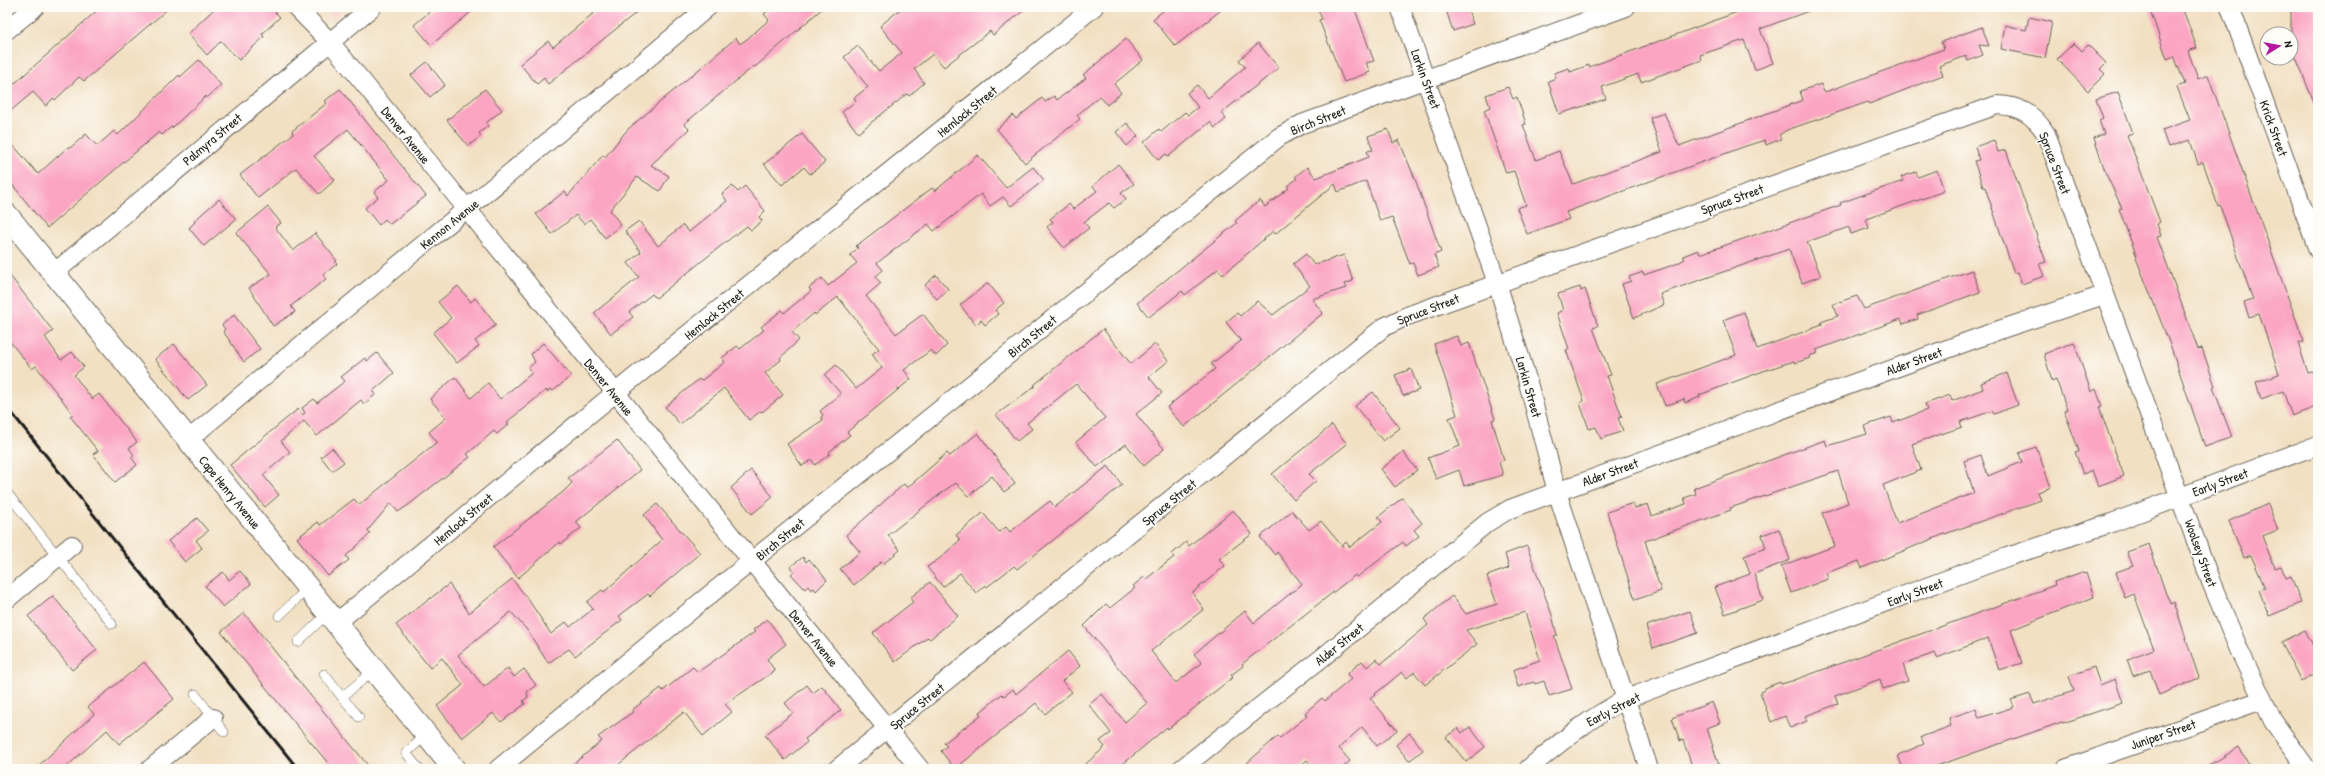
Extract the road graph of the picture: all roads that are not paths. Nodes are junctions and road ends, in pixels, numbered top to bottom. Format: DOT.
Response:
graph roads {
  1 [pos="35,7"];
  2 [pos="296,7"];
  3 [pos="372,7"];
  4 [pos="708,7"];
  5 [pos="1094,7"];
  6 [pos="1400,7"];
  7 [pos="1626,7"];
  8 [pos="2230,7"];
  9 [pos="7,30"];
  10 [pos="330,42"];
  11 [pos="1426,79"];
  12 [pos="467,209"];
  13 [pos="2074,214"];
  14 [pos="7,216"];
  15 [pos="2318,250"];
  16 [pos="54,273"];
  17 [pos="1497,283"];
  18 [pos="2104,295"];
  19 [pos="614,393"];
  20 [pos="188,440"];
  21 [pos="2318,445"];
  22 [pos="1557,492"];
  23 [pos="7,493"];
  24 [pos="2180,497"];
  25 [pos="72,546"];
  26 [pos="59,557"];
  27 [pos="751,562"];
  28 [pos="308,588"];
  29 [pos="7,599"];
  30 [pos="279,616"];
  31 [pos="332,618"];
  32 [pos="112,624"];
  33 [pos="298,642"];
  34 [pos="374,670"];
  35 [pos="324,674"];
  36 [pos="195,694"];
  37 [pos="342,697"];
  38 [pos="1626,699"];
  39 [pos="2262,700"];
  40 [pos="359,717"];
  41 [pos="218,725"];
  42 [pos="888,729"];
  43 [pos="426,735"];
  44 [pos="150,769"];
  45 [pos="419,769"];
  46 [pos="454,769"];
  47 [pos="498,769"];
  48 [pos="837,769"];
  49 [pos="920,769"];
  50 [pos="1181,769"];
  51 [pos="1528,769"];
  52 [pos="1649,769"];
  53 [pos="2065,769"];
  54 [pos="2307,769"];
  1 -- 9 [label="street"];
  2 -- 10 [label="street, Denver Avenue"];
  3 -- 10 [label="street, Palmyra Street"];
  4 -- 12 [label="street, Kennon Avenue"];
  5 -- 19 [label="street, Hemlock Street"];
  6 -- 11 [label="street, Larkin Street"];
  7 -- 11 [label="street, Birch Street"];
  8 -- 15 [label="street, Krick Street"];
  10 -- 12 [label="street, Denver Avenue"];
  10 -- 16 [label="street, Palmyra Street"];
  11 -- 17 [label="street, Larkin Street"];
  11 -- 27 [label="street, Birch Street"];
  12 -- 19 [label="street, Denver Avenue"];
  12 -- 20 [label="street, Kennon Avenue"];
  13 -- 17 [label="street, Spruce Street"];
  13 -- 18 [label="street, Woolsey Street"];
  14 -- 16 [label="street, Cape Henry Avenue"];
  16 -- 20 [label="street, Cape Henry Avenue"];
  17 -- 22 [label="street, Larkin Street"];
  17 -- 42 [label="street, Spruce Street"];
  18 -- 22 [label="street, Alder Street"];
  18 -- 24 [label="street, Woolsey Street"];
  19 -- 27 [label="street, Denver Avenue"];
  19 -- 31 [label="street, Hemlock Street"];
  20 -- 28 [label="street, Cape Henry Avenue"];
  21 -- 24 [label="street, Early Street"];
  22 -- 38 [label="street, Larkin Street"];
  22 -- 50 [label="street, Alder Street"];
  23 -- 26 [label="lane"];
  24 -- 38 [label="street, Early Street"];
  24 -- 39 [label="street, Woolsey Street"];
  25 -- 26 [label="street"];
  26 -- 29 [label="street"];
  26 -- 32 [label="lane"];
  27 -- 42 [label="street, Denver Avenue"];
  27 -- 47 [label="street, Birch Street"];
  28 -- 30 [label="lane"];
  28 -- 31 [label="street, Cape Henry Avenue"];
  31 -- 33 [label="lane"];
  31 -- 34 [label="street, Cape Henry Avenue"];
  34 -- 37 [label="lane"];
  34 -- 43 [label="street, Cape Henry Avenue"];
  35 -- 37 [label="lane"];
  36 -- 41 [label="lane"];
  37 -- 40 [label="lane"];
  38 -- 51 [label="street, Early Street"];
  38 -- 52 [label="street, Larkin Street"];
  39 -- 53 [label="street, Juniper Street"];
  39 -- 54 [label="street, Woolsey Street"];
  41 -- 44 [label="street"];
  42 -- 48 [label="street, Spruce Street"];
  42 -- 49 [label="street, Denver Avenue"];
  43 -- 45 [label="lane"];
  43 -- 46 [label="street, Cape Henry Avenue"];
}
